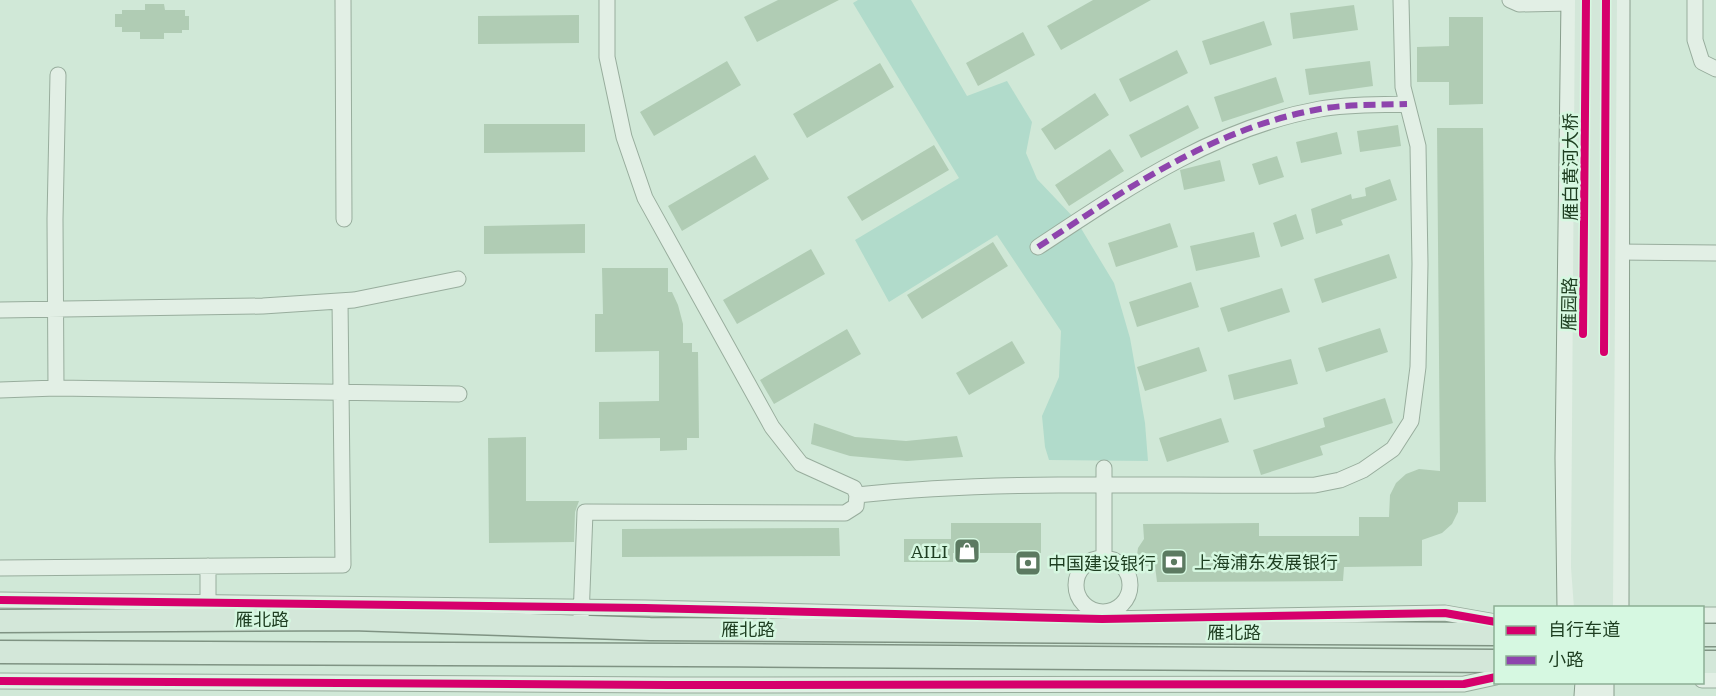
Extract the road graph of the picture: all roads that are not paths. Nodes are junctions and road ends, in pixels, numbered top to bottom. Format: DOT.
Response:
graph roads {
  1 [pos="343,0"];
  2 [pos="607,0"];
  3 [pos="1401,0"];
  4 [pos="1510,0"];
  5 [pos="1606,0"];
  6 [pos="1619,0"];
  7 [pos="1695,0"];
  8 [pos="1576,1"];
  9 [pos="1716,69"];
  10 [pos="58,75"];
  11 [pos="1407,104"];
  12 [pos="344,219"];
  13 [pos="1038,247"];
  14 [pos="1618,252"];
  15 [pos="1716,253"];
  16 [pos="458,279"];
  17 [pos="340,301"];
  18 [pos="0,310"];
  19 [pos="56,310"];
  20 [pos="1584,334"];
  21 [pos="56,388"];
  22 [pos="0,390"];
  23 [pos="340,390"];
  24 [pos="459,394"];
  25 [pos="1104,468"];
  26 [pos="1103,487"];
  27 [pos="857,495"];
  28 [pos="1104,558"];
  29 [pos="208,566"];
  30 [pos="0,568"];
  31 [pos="0,600"];
  32 [pos="208,603"];
  33 [pos="1568,606"];
  34 [pos="1585,606"];
  35 [pos="1602,606"];
  36 [pos="1618,606"];
  37 [pos="581,617"];
  38 [pos="0,621"];
  39 [pos="1102,621"];
  40 [pos="1494,622"];
  41 [pos="1494,634"];
  42 [pos="0,652"];
  43 [pos="1099,659"];
  44 [pos="1494,661"];
  45 [pos="1494,677"];
  46 [pos="0,681"];
  47 [pos="518,690"];
  1 -- 12 [label="street"];
  2 -- 27 [label="street"];
  3 -- 11 [label="street"];
  4 -- 8 [label="street"];
  5 -- 35 [label="main road, 雁白黄河大桥"];
  6 -- 14 [label="main road"];
  7 -- 9 [label="street"];
  8 -- 20 [label="main road, 雁白黄河大桥"];
  8 -- 33 [label="main road, 雁园路"];
  10 -- 19 [label="street"];
  11 -- 13 [label="street"];
  11 -- 26 [label="street"];
  14 -- 15 [label="street"];
  14 -- 36 [label="main road"];
  16 -- 17 [label="street"];
  17 -- 19 [label="street"];
  17 -- 23 [label="street"];
  18 -- 19 [label="street"];
  19 -- 21 [label="street"];
  20 -- 34 [label="main road, 雁园路"];
  21 -- 22 [label="street"];
  21 -- 23 [label="street"];
  23 -- 24 [label="street"];
  23 -- 29 [label="street"];
  25 -- 26 [label="street"];
  26 -- 27 [label="street"];
  26 -- 28 [label="street"];
  27 -- 37 [label="street"];
  28 -- 39 [label="street"];
  28 -- 39 [label="street"];
  29 -- 30 [label="street"];
  29 -- 32 [label="street"];
  31 -- 32 [label="street"];
  32 -- 37 [label="street"];
  37 -- 38 [label="main road, 雁北路"];
  37 -- 39 [label="main road, 雁北路"];
  39 -- 40 [label="street"];
  39 -- 41 [label="main road, 雁北路"];
  39 -- 43 [label="street"];
  42 -- 43 [label="main road, 雁北路"];
  43 -- 44 [label="main road, 雁北路"];
  45 -- 47 [label="street"];
  46 -- 47 [label="street"];
}
